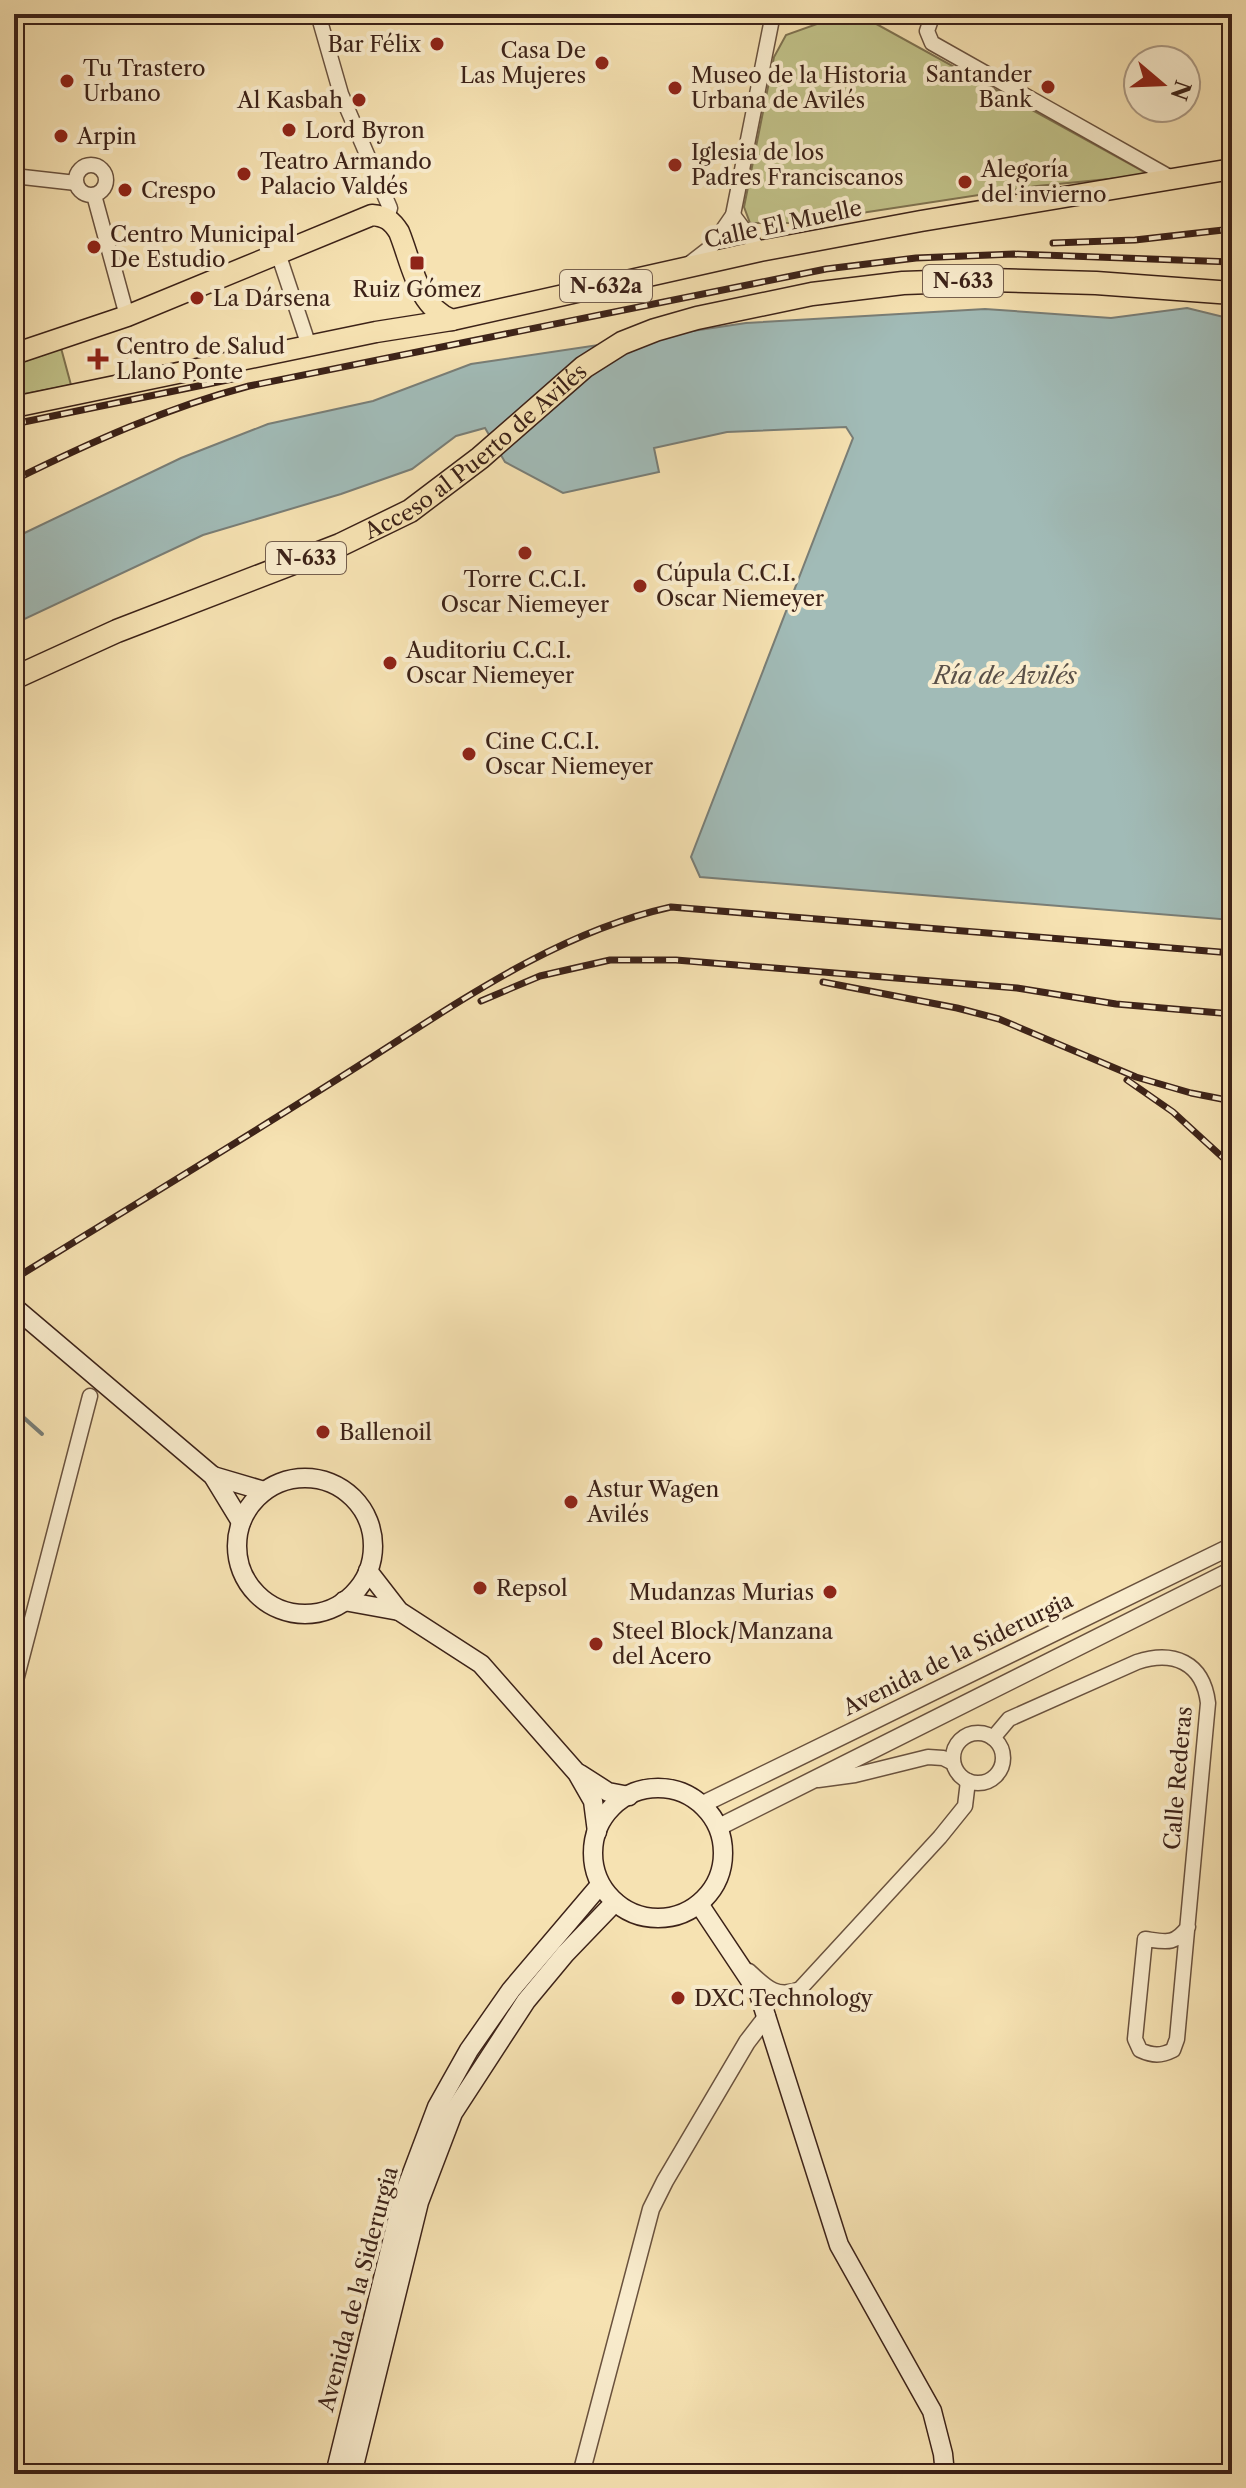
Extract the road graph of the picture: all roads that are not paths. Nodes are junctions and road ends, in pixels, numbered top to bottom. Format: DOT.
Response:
graph roads {
  1 [pos="318,14"];
  2 [pos="773,14"];
  3 [pos="933,14"];
  4 [pos="1232,169"];
  5 [pos="14,176"];
  6 [pos="1174,179"];
  7 [pos="76,183"];
  8 [pos="94,195"];
  9 [pos="733,215"];
  10 [pos="387,218"];
  11 [pos="760,251"];
  12 [pos="278,253"];
  13 [pos="680,270"];
  14 [pos="420,288"];
  15 [pos="1232,293"];
  16 [pos="127,316"];
  17 [pos="452,320"];
  18 [pos="376,332"];
  19 [pos="309,346"];
  20 [pos="14,354"];
  21 [pos="14,407"];
  22 [pos="117,631"];
  23 [pos="14,667"];
  24 [pos="14,678"];
  25 [pos="14,1307"];
  26 [pos="90,1396"];
  27 [pos="213,1476"];
  28 [pos="264,1491"];
  29 [pos="241,1522"];
  30 [pos="1232,1546"];
  31 [pos="1232,1570"];
  32 [pos="368,1571"];
  33 [pos="344,1601"];
  34 [pos="399,1611"];
  35 [pos="14,1688"];
  36 [pos="993,1738"];
  37 [pos="953,1763"];
  38 [pos="577,1773"];
  39 [pos="809,1781"];
  40 [pos="968,1781"];
  41 [pos="629,1796"];
  42 [pos="703,1804"];
  43 [pos="719,1827"];
  44 [pos="597,1833"];
  45 [pos="600,1885"];
  46 [pos="615,1902"];
  47 [pos="699,1904"];
  48 [pos="1188,1927"];
  49 [pos="732,1955"];
  50 [pos="767,2016"];
  51 [pos="335,2474"];
  52 [pos="352,2474"];
  53 [pos="581,2474"];
  54 [pos="945,2474"];
  1 -- 10 [label="street"];
  2 -- 9 [label="street"];
  3 -- 6 [label="street"];
  4 -- 6 [label="main road, N-632a"];
  5 -- 7 [label="street"];
  6 -- 11 [label="main road, Calle El Muelle / N-632a"];
  7 -- 8 [label="street"];
  7 -- 8 [label="street"];
  8 -- 16 [label="street"];
  9 -- 11 [label="street"];
  9 -- 13 [label="street"];
  10 -- 12 [label="main road"];
  10 -- 14 [label="main road"];
  11 -- 13 [label="main road, Calle El Muelle / N-632a"];
  12 -- 16 [label="main road"];
  12 -- 19 [label="street"];
  13 -- 17 [label="main road, Calle El Muelle / N-632a"];
  14 -- 17 [label="main road"];
  14 -- 18 [label="main road"];
  15 -- 22 [label="highway, Acceso al Puerto de Avilés / N-633"];
  16 -- 20 [label="main road"];
  17 -- 18 [label="main road, Calle El Muelle"];
  18 -- 19 [label="main road"];
  19 -- 21 [label="main road"];
  22 -- 23 [label="highway"];
  22 -- 24 [label="highway"];
  25 -- 27 [label="main road"];
  26 -- 35 [label="street"];
  27 -- 28 [label="main road"];
  27 -- 29 [label="main road"];
  28 -- 29 [label="main road"];
  28 -- 32 [label="main road"];
  29 -- 33 [label="main road"];
  30 -- 42 [label="street, Avenida de la Siderurgia"];
  31 -- 39 [label="street, Avenida de la Siderurgia"];
  32 -- 33 [label="main road"];
  32 -- 34 [label="main road"];
  33 -- 34 [label="main road"];
  34 -- 38 [label="main road"];
  36 -- 37 [label="street"];
  36 -- 40 [label="street"];
  36 -- 48 [label="street, Calle Rederas"];
  37 -- 39 [label="street"];
  37 -- 40 [label="street"];
  38 -- 41 [label="main road"];
  38 -- 44 [label="main road"];
  39 -- 43 [label="street, Avenida de la Siderurgia"];
  40 -- 49 [label="street"];
  41 -- 42 [label="main road"];
  41 -- 44 [label="main road"];
  42 -- 43 [label="main road"];
  43 -- 47 [label="main road"];
  44 -- 45 [label="main road"];
  45 -- 46 [label="main road"];
  45 -- 51 [label="main road, Avenida de la Siderurgia"];
  46 -- 47 [label="main road"];
  46 -- 52 [label="main road, Avenida de la Siderurgia"];
  47 -- 49 [label="main road"];
  48 -- 48 [label="street, Calle Rederas"];
  49 -- 50 [label="main road"];
  50 -- 53 [label="street"];
  50 -- 54 [label="main road"];
}
